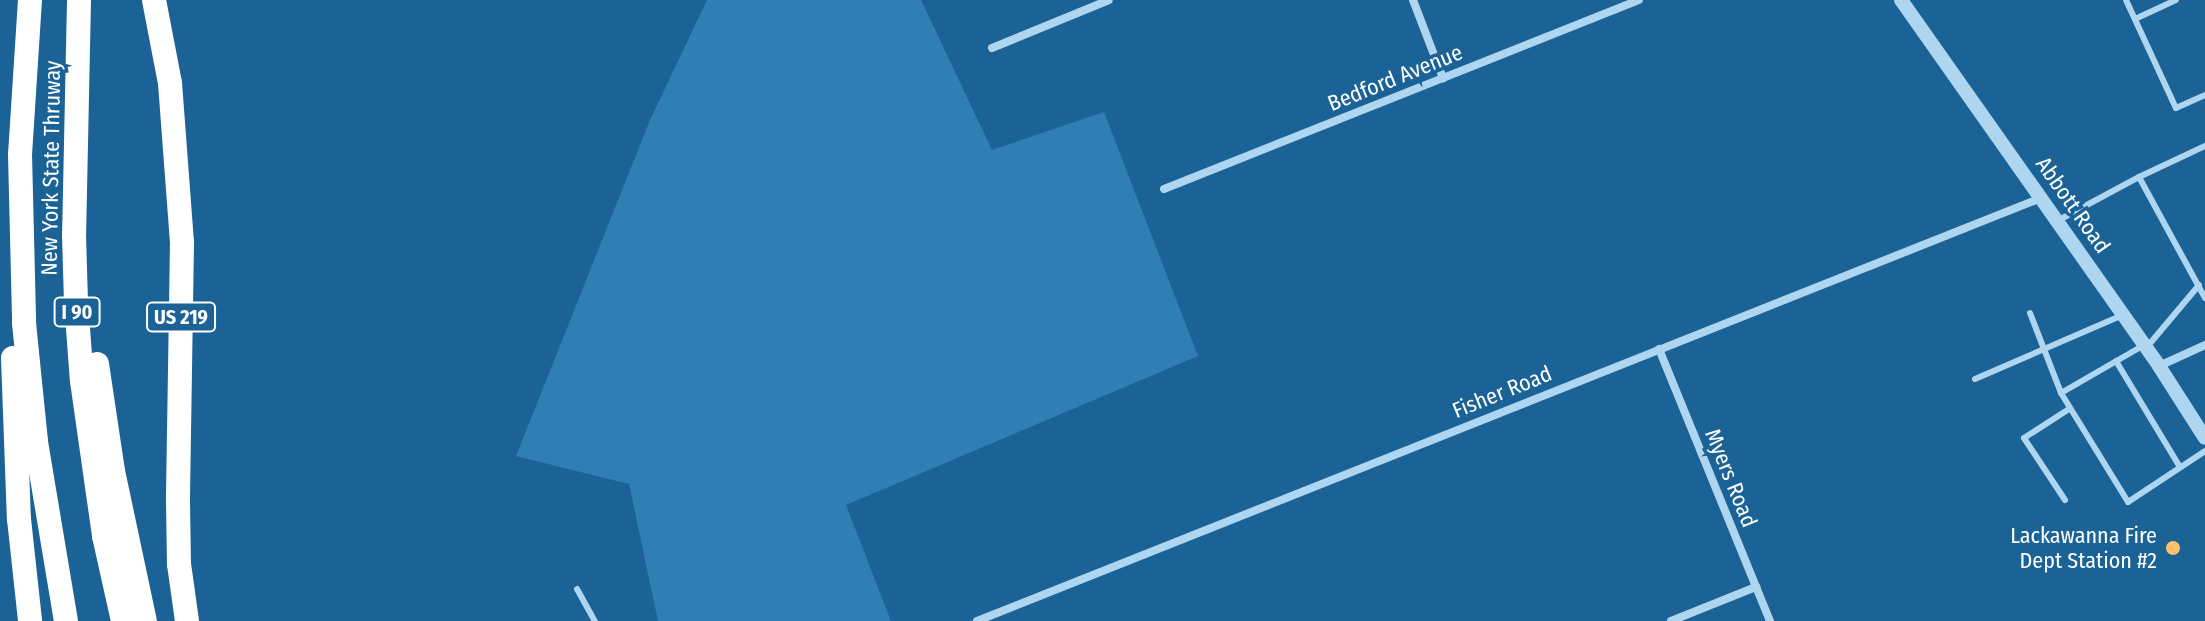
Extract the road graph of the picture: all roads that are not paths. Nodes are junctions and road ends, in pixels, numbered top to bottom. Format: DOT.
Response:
graph roads {
  1 [pos="16,0"];
  2 [pos="30,0"];
  3 [pos="79,0"];
  4 [pos="1109,0"];
  5 [pos="1413,0"];
  6 [pos="1639,0"];
  7 [pos="1901,0"];
  8 [pos="2126,0"];
  9 [pos="2176,0"];
  10 [pos="156,8"];
  11 [pos="2135,19"];
  12 [pos="992,48"];
  13 [pos="1443,78"];
  14 [pos="2205,95"];
  15 [pos="2205,146"];
  16 [pos="2139,177"];
  17 [pos="1164,189"];
  18 [pos="2041,198"];
  19 [pos="2057,221"];
  20 [pos="74,235"];
  21 [pos="2199,285"];
  22 [pos="2205,298"];
  23 [pos="2030,313"];
  24 [pos="2123,315"];
  25 [pos="2205,345"];
  26 [pos="2145,346"];
  27 [pos="2042,347"];
  28 [pos="1659,349"];
  29 [pos="2116,361"];
  30 [pos="2159,366"];
  31 [pos="1975,379"];
  32 [pos="2061,393"];
  33 [pos="2069,409"];
  34 [pos="2205,438"];
  35 [pos="2205,451"];
  36 [pos="2180,467"];
  37 [pos="2065,500"];
  38 [pos="1756,587"];
  39 [pos="577,589"];
  40 [pos="30,621"];
  41 [pos="66,621"];
  42 [pos="123,621"];
  43 [pos="145,621"];
  44 [pos="187,621"];
  45 [pos="595,621"];
  46 [pos="977,621"];
  47 [pos="1671,621"];
  48 [pos="1770,621"];
  1 -- 40 [label="highway"];
  2 -- 41 [label="highway, New York State Thruway / I 90"];
  3 -- 20 [label="highway, New York State Thruway / I 90"];
  4 -- 12 [label="street"];
  5 -- 13 [label="street"];
  6 -- 13 [label="street, Bedford Avenue"];
  7 -- 18 [label="street, Abbott Road"];
  8 -- 11 [label="lane"];
  9 -- 11 [label="lane"];
  10 -- 44 [label="highway, US 219"];
  11 -- 14 [label="lane"];
  13 -- 17 [label="street, Bedford Avenue"];
  15 -- 16 [label="lane"];
  16 -- 19 [label="lane"];
  16 -- 21 [label="lane"];
  18 -- 19 [label="street, Abbott Road"];
  18 -- 28 [label="street, Fisher Road"];
  19 -- 24 [label="street, Abbott Road"];
  20 -- 42 [label="highway, New York State Thruway / I 90"];
  20 -- 43 [label="highway"];
  21 -- 22 [label="lane"];
  21 -- 26 [label="lane"];
  23 -- 27 [label="lane"];
  24 -- 26 [label="street, Abbott Road"];
  24 -- 27 [label="lane"];
  25 -- 30 [label="street"];
  26 -- 29 [label="lane"];
  26 -- 30 [label="street, Abbott Road"];
  27 -- 31 [label="lane"];
  27 -- 32 [label="lane"];
  28 -- 38 [label="street, Myers Road"];
  28 -- 46 [label="street, Fisher Road"];
  29 -- 32 [label="lane"];
  29 -- 36 [label="lane"];
  30 -- 34 [label="street, Abbott Road"];
  32 -- 33 [label="lane"];
  33 -- 36 [label="lane"];
  33 -- 37 [label="lane"];
  35 -- 36 [label="lane"];
  38 -- 47 [label="street"];
  38 -- 48 [label="street, Myers Road"];
  39 -- 45 [label="lane"];
}
